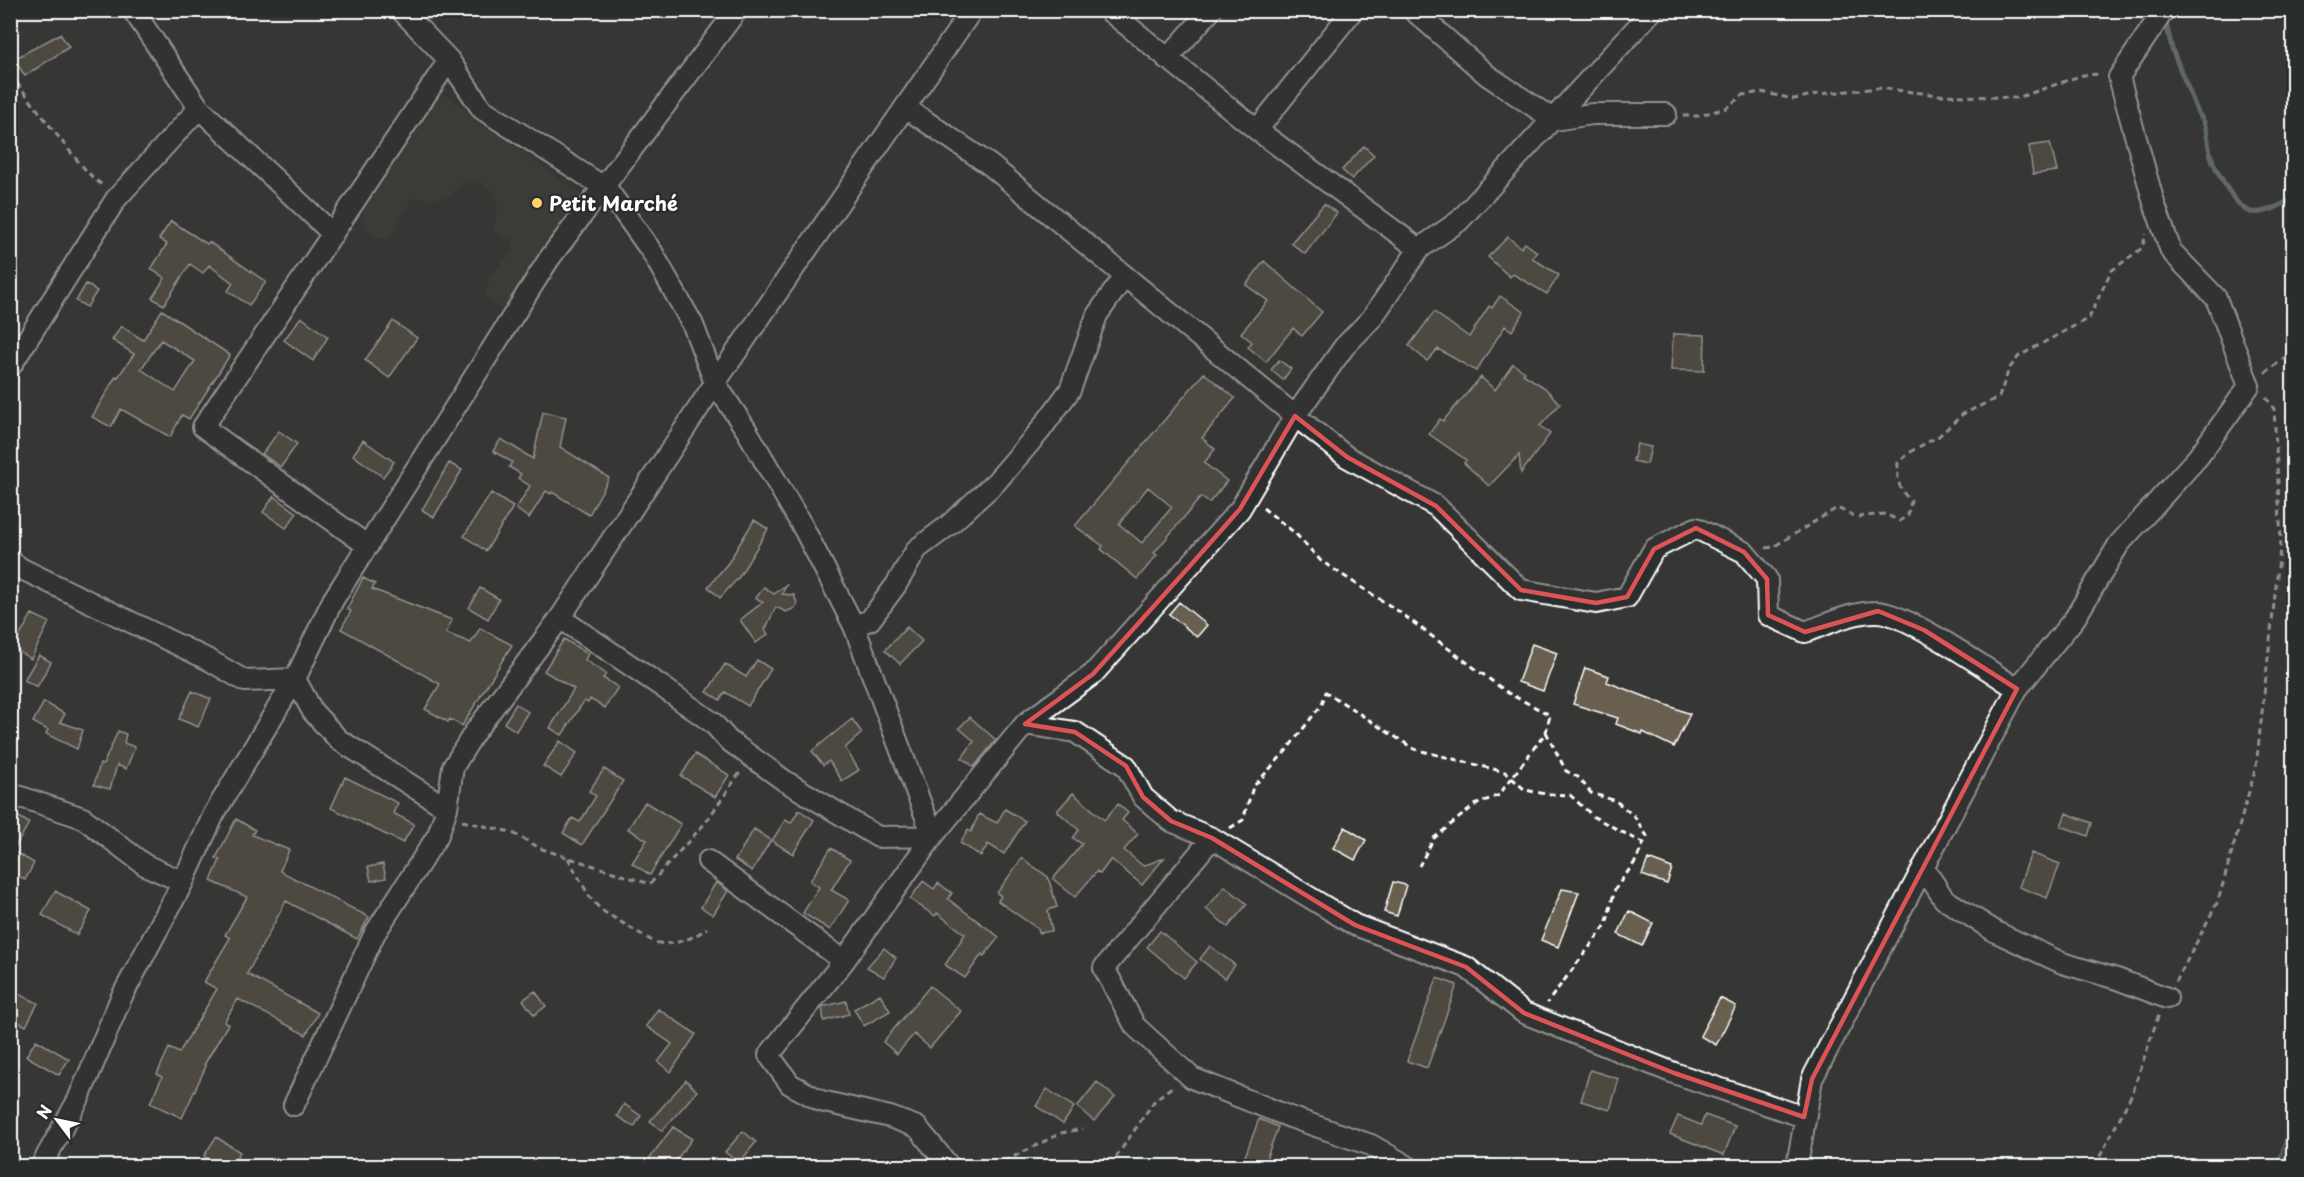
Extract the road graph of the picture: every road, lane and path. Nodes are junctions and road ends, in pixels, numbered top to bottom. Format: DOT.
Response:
graph roads {
  1 [pos="133,10"];
  2 [pos="401,10"];
  3 [pos="737,10"];
  4 [pos="972,10"];
  5 [pos="1108,10"];
  6 [pos="1211,10"];
  7 [pos="1353,10"];
  8 [pos="2164,10"];
  9 [pos="1650,12"];
  10 [pos="1426,15"];
  11 [pos="1167,59"];
  12 [pos="449,60"];
  13 [pos="10,75"];
  14 [pos="2119,78"];
  15 [pos="199,108"];
  16 [pos="906,108"];
  17 [pos="1666,114"];
  18 [pos="1554,120"];
  19 [pos="1257,130"];
  20 [pos="604,186"];
  21 [pos="123,191"];
  22 [pos="2154,203"];
  23 [pos="333,234"];
  24 [pos="1419,249"];
  25 [pos="1124,278"];
  26 [pos="2294,350"];
  27 [pos="10,367"];
  28 [pos="715,383"];
  29 [pos="2249,386"];
  30 [pos="1295,416"];
  31 [pos="1248,495"];
  32 [pos="368,546"];
  33 [pos="1744,552"];
  34 [pos="10,561"];
  35 [pos="560,618"];
  36 [pos="854,626"];
  37 [pos="295,679"];
  38 [pos="2017,689"];
  39 [pos="1025,724"];
  40 [pos="1546,732"];
  41 [pos="766,768"];
  42 [pos="1510,779"];
  43 [pos="10,803"];
  44 [pos="447,808"];
  45 [pos="933,836"];
  46 [pos="1212,838"];
  47 [pos="1643,843"];
  48 [pos="567,856"];
  49 [pos="708,861"];
  50 [pos="1419,866"];
  51 [pos="1923,867"];
  52 [pos="183,882"];
  53 [pos="707,928"];
  54 [pos="844,961"];
  55 [pos="2167,998"];
  56 [pos="1524,1013"];
  57 [pos="1192,1078"];
  58 [pos="294,1105"];
  59 [pos="1804,1117"];
  60 [pos="1082,1129"];
  61 [pos="41,1167"];
  62 [pos="949,1167"];
  63 [pos="995,1167"];
  64 [pos="1110,1167"];
  65 [pos="1407,1167"];
  66 [pos="1797,1167"];
  67 [pos="2095,1167"];
  1 -- 15 [label="street"];
  2 -- 12 [label="street"];
  3 -- 20 [label="street"];
  4 -- 16 [label="street"];
  5 -- 11 [label="street"];
  6 -- 11 [label="street"];
  7 -- 19 [label="street"];
  8 -- 14 [label="street"];
  9 -- 18 [label="street"];
  10 -- 18 [label="street"];
  11 -- 19 [label="street"];
  12 -- 20 [label="street"];
  12 -- 23 [label="street"];
  13 -- 21 [label="path"];
  14 -- 17 [label="path"];
  14 -- 22 [label="street"];
  15 -- 21 [label="street"];
  15 -- 23 [label="street"];
  16 -- 25 [label="street"];
  16 -- 28 [label="street"];
  17 -- 18 [label="street"];
  18 -- 24 [label="street"];
  19 -- 24 [label="street"];
  20 -- 28 [label="street"];
  20 -- 32 [label="street"];
  21 -- 27 [label="street"];
  22 -- 29 [label="street"];
  22 -- 33 [label="path"];
  23 -- 32 [label="street"];
  24 -- 30 [label="street"];
  25 -- 30 [label="street"];
  25 -- 36 [label="street"];
  26 -- 29 [label="path"];
  28 -- 35 [label="street"];
  28 -- 36 [label="street"];
  29 -- 38 [label="street"];
  29 -- 55 [label="path"];
  30 -- 31 [label="street"];
  30 -- 33 [label="street"];
  31 -- 39 [label="street"];
  31 -- 40 [label="path"];
  32 -- 37 [label="street"];
  33 -- 38 [label="street"];
  34 -- 37 [label="street"];
  35 -- 41 [label="street"];
  35 -- 44 [label="street"];
  36 -- 45 [label="street"];
  37 -- 44 [label="street"];
  37 -- 52 [label="street"];
  38 -- 51 [label="street"];
  39 -- 45 [label="street"];
  39 -- 46 [label="street"];
  40 -- 42 [label="path"];
  40 -- 47 [label="path"];
  41 -- 45 [label="street"];
  41 -- 48 [label="path"];
  42 -- 46 [label="path"];
  42 -- 47 [label="path"];
  42 -- 50 [label="path"];
  43 -- 52 [label="street"];
  44 -- 48 [label="path"];
  44 -- 58 [label="street"];
  45 -- 54 [label="street"];
  46 -- 56 [label="street"];
  46 -- 57 [label="street"];
  47 -- 56 [label="path"];
  48 -- 53 [label="path"];
  49 -- 54 [label="street"];
  51 -- 55 [label="street"];
  51 -- 59 [label="street"];
  52 -- 61 [label="street"];
  54 -- 62 [label="street"];
  55 -- 67 [label="path"];
  56 -- 59 [label="street"];
  57 -- 64 [label="path"];
  57 -- 65 [label="street"];
  59 -- 66 [label="street"];
  60 -- 63 [label="path"];
}
